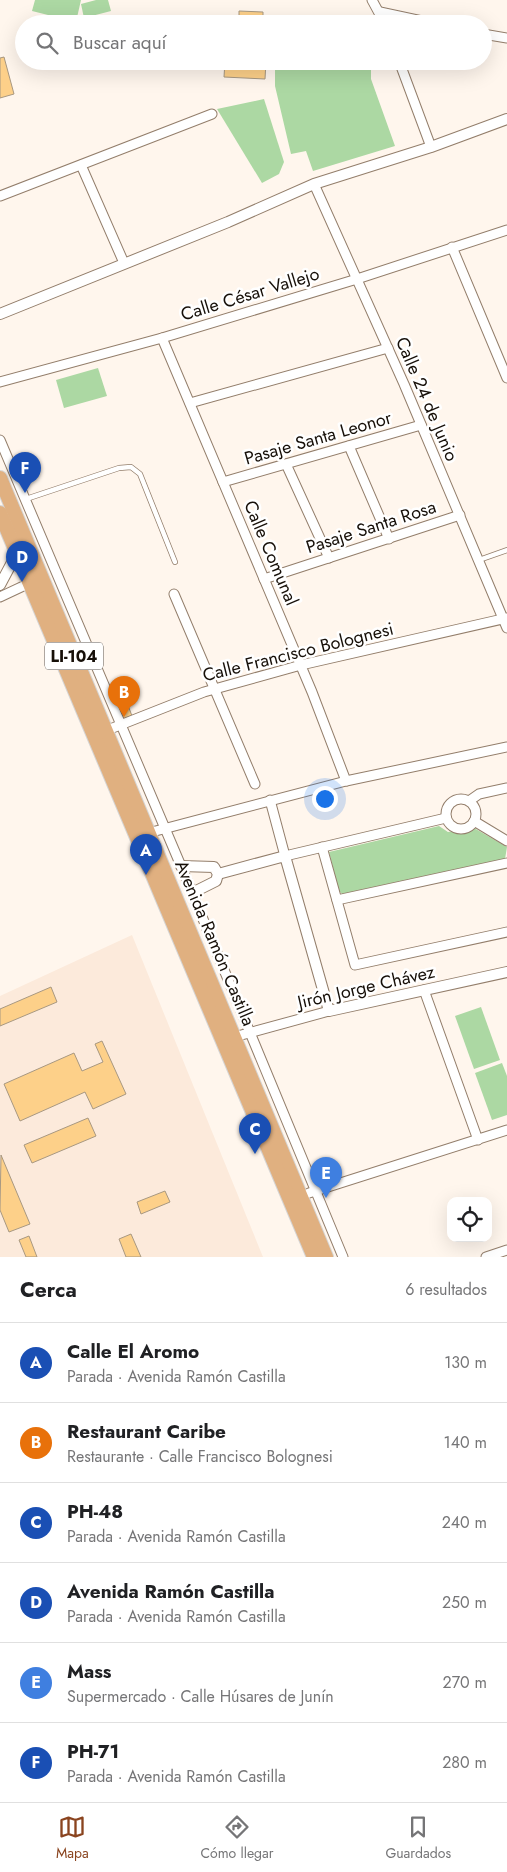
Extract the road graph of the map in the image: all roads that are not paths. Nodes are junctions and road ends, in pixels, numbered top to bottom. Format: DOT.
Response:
graph roads {
  1 [pos="372,0"];
  2 [pos="380,12"];
  3 [pos="381,15"];
  4 [pos="394,15"];
  5 [pos="492,36"];
  6 [pos="507,38"];
  7 [pos="402,70"];
  8 [pos="212,114"];
  9 [pos="507,119"];
  10 [pos="431,147"];
  11 [pos="81,165"];
  12 [pos="314,184"];
  13 [pos="0,196"];
  14 [pos="507,230"];
  15 [pos="452,247"];
  16 [pos="124,263"];
  17 [pos="357,279"];
  18 [pos="0,314"];
  19 [pos="162,338"];
  20 [pos="388,348"];
  21 [pos="507,378"];
  22 [pos="0,382"];
  23 [pos="190,403"];
  24 [pos="421,425"];
  25 [pos="0,440"];
  26 [pos="349,446"];
  27 [pos="286,464"];
  28 [pos="0,478"];
  29 [pos="223,482"];
  30 [pos="25,499"];
  31 [pos="6,509"];
  32 [pos="460,515"];
  33 [pos="389,538"];
  34 [pos="507,550"];
  35 [pos="17,552"];
  36 [pos="329,558"];
  37 [pos="479,560"];
  38 [pos="175,562"];
  39 [pos="264,579"];
  40 [pos="36,580"];
  41 [pos="0,585"];
  42 [pos="174,594"];
  43 [pos="0,597"];
  44 [pos="506,621"];
  45 [pos="77,622"];
  46 [pos="62,628"];
  47 [pos="301,665"];
  48 [pos="214,689"];
  49 [pos="120,725"];
  50 [pos="105,731"];
  51 [pos="507,747"];
  52 [pos="346,781"];
  53 [pos="255,784"];
  54 [pos="507,788"];
  55 [pos="270,800"];
  56 [pos="469,801"];
  57 [pos="446,818"];
  58 [pos="474,821"];
  59 [pos="163,828"];
  60 [pos="148,833"];
  61 [pos="507,841"];
  62 [pos="322,847"];
  63 [pos="285,856"];
  64 [pos="507,863"];
  65 [pos="181,866"];
  66 [pos="218,874"];
  67 [pos="192,893"];
  68 [pos="337,900"];
  69 [pos="178,901"];
  70 [pos="507,932"];
  71 [pos="507,972"];
  72 [pos="424,990"];
  73 [pos="329,1011"];
  74 [pos="249,1032"];
  75 [pos="234,1037"];
  76 [pos="507,1130"];
  77 [pos="478,1140"];
  78 [pos="315,1191"];
  79 [pos="300,1196"];
  80 [pos="507,1250"];
  81 [pos="314,1257"];
  82 [pos="326,1257"];
  83 [pos="343,1257"];
  84 [pos="486,1257"];
  1 -- 2 [label="street"];
  2 -- 3 [label="street"];
  2 -- 4 [label="street"];
  5 -- 6 [label="street"];
  7 -- 10 [label="street"];
  8 -- 11 [label="street"];
  9 -- 10 [label="street"];
  10 -- 12 [label="street"];
  11 -- 13 [label="street"];
  11 -- 16 [label="street"];
  12 -- 16 [label="street"];
  12 -- 17 [label="street, Calle 24 de Junio"];
  14 -- 15 [label="street, Calle César Vallejo"];
  15 -- 17 [label="street, Calle César Vallejo"];
  15 -- 21 [label="street"];
  16 -- 18 [label="street"];
  17 -- 19 [label="street, Calle César Vallejo"];
  17 -- 20 [label="street, Calle 24 de Junio"];
  19 -- 22 [label="street, Calle César Vallejo"];
  19 -- 23 [label="street, Calle Comunal"];
  20 -- 23 [label="street"];
  20 -- 24 [label="street, Calle 24 de Junio"];
  23 -- 29 [label="street, Calle Comunal"];
  24 -- 26 [label="street, Pasaje Santa Leonor"];
  24 -- 32 [label="street, Calle 24 de Junio"];
  25 -- 30 [label="street"];
  26 -- 27 [label="street, Pasaje Santa Leonor"];
  26 -- 33 [label="street"];
  27 -- 29 [label="street, Pasaje Santa Leonor"];
  27 -- 36 [label="street"];
  28 -- 31 [label="highway, Avenida Ramón Castilla / LI-104"];
  29 -- 39 [label="street, Calle Comunal"];
  30 -- 31 [label="street"];
  30 -- 38 [label="lane"];
  30 -- 45 [label="street"];
  31 -- 35 [label="highway, Avenida Ramón Castilla / LI-104"];
  31 -- 40 [label="highway, Avenida Ramón Castilla / LI-104"];
  32 -- 33 [label="street, Pasaje Santa Rosa"];
  32 -- 37 [label="street, Calle 24 de Junio"];
  33 -- 36 [label="street, Pasaje Santa Rosa"];
  34 -- 37 [label="lane"];
  35 -- 40 [label="highway, Avenida Ramón Castilla / LI-104"];
  35 -- 41 [label="street"];
  36 -- 39 [label="street, Pasaje Santa Rosa"];
  37 -- 44 [label="street, Calle 24 de Junio"];
  39 -- 47 [label="street, Calle Comunal"];
  40 -- 43 [label="street"];
  40 -- 46 [label="highway, Avenida Ramón Castilla / LI-104"];
  40 -- 81 [label="highway, Avenida Ramón Castilla / LI-104"];
  42 -- 48 [label="street"];
  44 -- 47 [label="street, Calle Francisco Bolognesi"];
  45 -- 46 [label="street"];
  45 -- 49 [label="street"];
  46 -- 50 [label="highway, Avenida Ramón Castilla / LI-104"];
  47 -- 48 [label="street, Calle Francisco Bolognesi"];
  47 -- 52 [label="street, Calle Comunal"];
  48 -- 49 [label="street, Calle Francisco Bolognesi"];
  48 -- 53 [label="street"];
  49 -- 50 [label="street, Calle Francisco Bolognesi"];
  49 -- 59 [label="street"];
  50 -- 60 [label="highway, Avenida Ramón Castilla / LI-104"];
  51 -- 52 [label="street"];
  52 -- 55 [label="street"];
  54 -- 56 [label="street"];
  55 -- 59 [label="street"];
  55 -- 63 [label="street"];
  56 -- 57 [label="street"];
  56 -- 58 [label="street"];
  57 -- 58 [label="street"];
  57 -- 62 [label="street"];
  58 -- 61 [label="street"];
  59 -- 60 [label="street"];
  59 -- 65 [label="street"];
  60 -- 69 [label="highway, Avenida Ramón Castilla / LI-104"];
  62 -- 63 [label="street"];
  62 -- 68 [label="street"];
  63 -- 66 [label="street"];
  63 -- 73 [label="street"];
  64 -- 68 [label="street"];
  65 -- 66 [label="street"];
  65 -- 67 [label="street"];
  66 -- 67 [label="street"];
  67 -- 69 [label="street"];
  67 -- 74 [label="street"];
  68 -- 70 [label="street"];
  69 -- 75 [label="highway, Avenida Ramón Castilla / LI-104"];
  71 -- 72 [label="street, Jirón Jorge Chávez"];
  72 -- 73 [label="street, Jirón Jorge Chávez"];
  72 -- 77 [label="street"];
  73 -- 74 [label="street, Jirón Jorge Chávez"];
  74 -- 75 [label="street, Jirón Jorge Chávez"];
  74 -- 78 [label="street"];
  75 -- 79 [label="highway, Avenida Ramón Castilla / LI-104"];
  76 -- 77 [label="street"];
  77 -- 78 [label="street"];
  78 -- 79 [label="street"];
  78 -- 83 [label="street"];
  79 -- 82 [label="highway, Avenida Ramón Castilla / LI-104"];
  80 -- 84 [label="street"];
}
